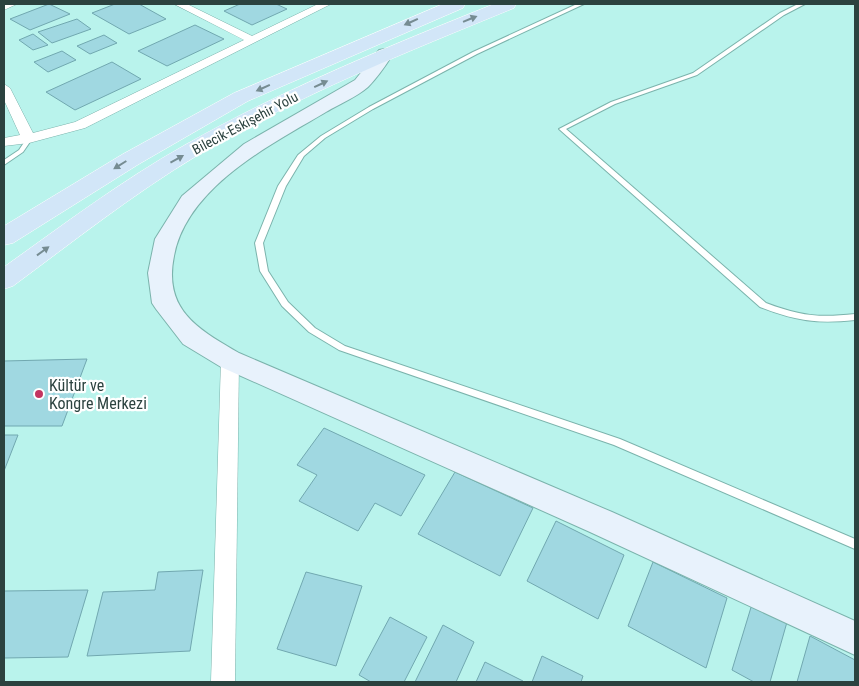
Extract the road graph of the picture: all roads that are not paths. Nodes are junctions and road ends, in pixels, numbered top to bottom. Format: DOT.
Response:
graph roads {
  1 [pos="12,4"];
  2 [pos="179,4"];
  3 [pos="326,4"];
  4 [pos="457,4"];
  5 [pos="508,4"];
  6 [pos="581,4"];
  7 [pos="802,4"];
  8 [pos="4,7"];
  9 [pos="252,40"];
  10 [pos="385,54"];
  11 [pos="4,88"];
  12 [pos="29,139"];
  13 [pos="4,142"];
  14 [pos="4,163"];
  15 [pos="4,237"];
  16 [pos="4,280"];
  17 [pos="855,317"];
  18 [pos="230,360"];
  19 [pos="855,544"];
  20 [pos="855,638"];
  21 [pos="223,682"];
  1 -- 8 [label="street"];
  2 -- 9 [label="street"];
  3 -- 9 [label="street"];
  4 -- 15 [label="main road, Bilecik-Eskişehir Yolu, one-way"];
  10 -- 5 [label="main road, Bilecik-Eskişehir Yolu, one-way"];
  6 -- 19 [label="lane"];
  7 -- 17 [label="lane"];
  9 -- 12 [label="street"];
  16 -- 10 [label="main road, Bilecik-Eskişehir Yolu, one-way"];
  10 -- 18 [label="street"];
  11 -- 12 [label="street"];
  12 -- 13 [label="street"];
  12 -- 14 [label="lane"];
  18 -- 20 [label="street"];
  18 -- 21 [label="street"];
}
